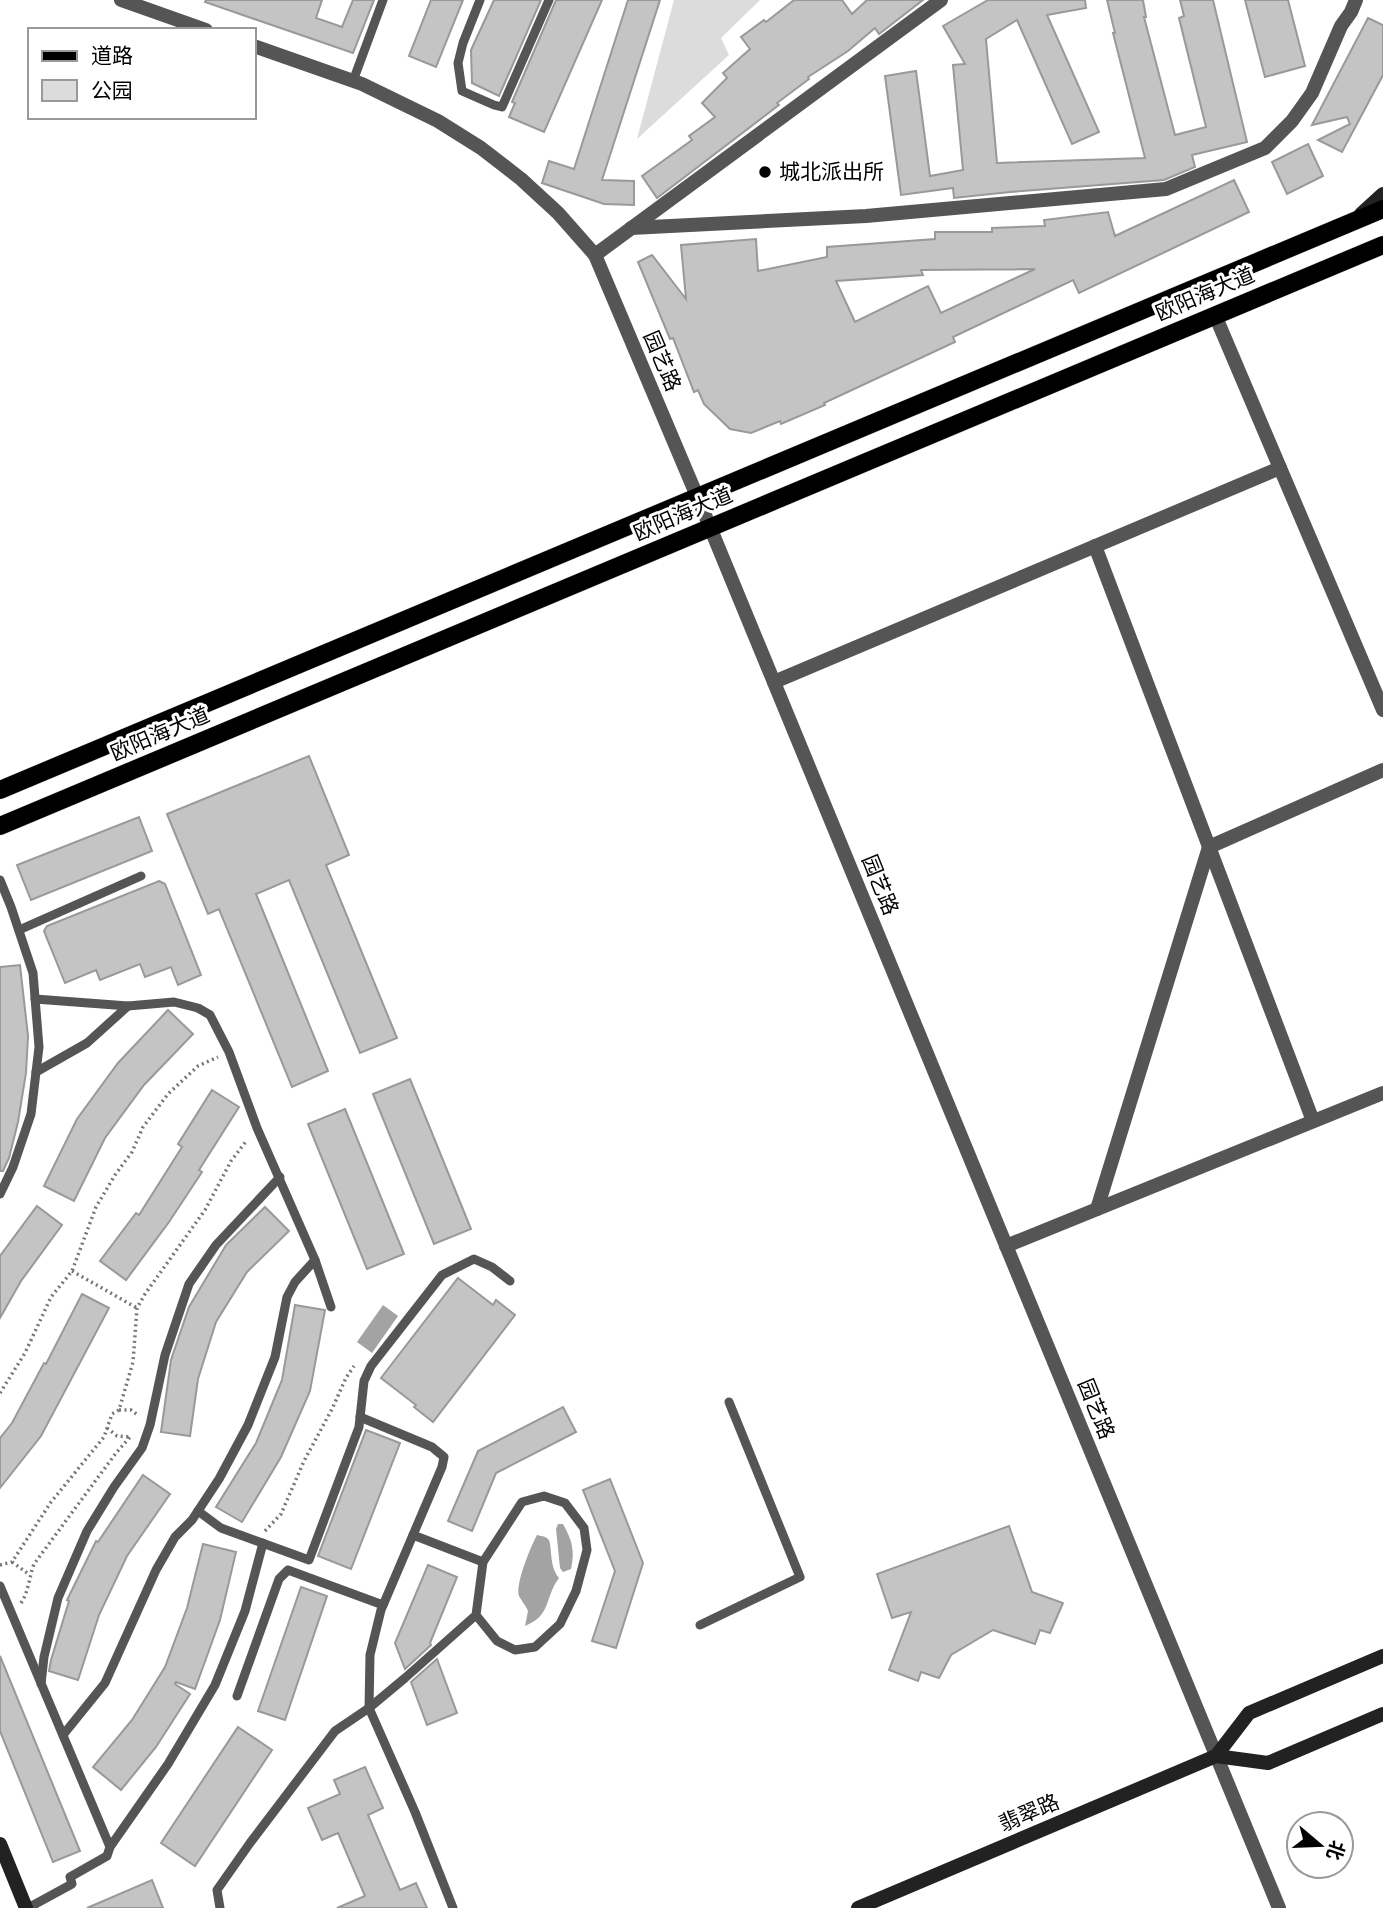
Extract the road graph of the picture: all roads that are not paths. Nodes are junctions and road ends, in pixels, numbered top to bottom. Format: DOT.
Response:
graph roads {
  1 [pos="121,0"];
  2 [pos="383,0"];
  3 [pos="480,0"];
  4 [pos="550,0"];
  5 [pos="941,0"];
  6 [pos="1356,0"];
  7 [pos="200,28"];
  8 [pos="256,47"];
  9 [pos="353,81"];
  10 [pos="1383,194"];
  11 [pos="1383,209"];
  12 [pos="1351,223"];
  13 [pos="631,228"];
  14 [pos="1383,246"];
  15 [pos="595,255"];
  16 [pos="1215,315"];
  17 [pos="1280,468"];
  18 [pos="697,498"];
  19 [pos="710,527"];
  20 [pos="1095,547"];
  21 [pos="774,682"];
  22 [pos="1383,710"];
  23 [pos="1383,770"];
  24 [pos="0,790"];
  25 [pos="0,826"];
  26 [pos="1209,847"];
  27 [pos="141,876"];
  28 [pos="0,880"];
  29 [pos="19,930"];
  30 [pos="35,999"];
  31 [pos="128,1006"];
  32 [pos="36,1072"];
  33 [pos="1383,1093"];
  34 [pos="1313,1121"];
  35 [pos="280,1177"];
  36 [pos="0,1194"];
  37 [pos="1097,1209"];
  38 [pos="1006,1245"];
  39 [pos="315,1260"];
  40 [pos="510,1281"];
  41 [pos="331,1307"];
  42 [pos="729,1402"];
  43 [pos="360,1417"];
  44 [pos="198,1511"];
  45 [pos="413,1535"];
  46 [pos="260,1542"];
  47 [pos="483,1562"];
  48 [pos="0,1586"];
  49 [pos="383,1605"];
  50 [pos="476,1615"];
  51 [pos="700,1625"];
  52 [pos="1383,1656"];
  53 [pos="41,1684"];
  54 [pos="237,1696"];
  55 [pos="369,1708"];
  56 [pos="1383,1714"];
  57 [pos="63,1735"];
  58 [pos="1216,1756"];
  59 [pos="0,1844"];
  60 [pos="110,1847"];
  61 [pos="27,1908"];
  62 [pos="220,1908"];
  63 [pos="453,1908"];
  64 [pos="858,1908"];
  65 [pos="1279,1908"];
  1 -- 7 [label="street"];
  2 -- 9 [label="lane"];
  3 -- 4 [label="lane"];
  5 -- 13 [label="street"];
  6 -- 13 [label="street"];
  8 -- 9 [label="street, 园艺路"];
  9 -- 15 [label="street, 园艺路"];
  10 -- 12 [label="main road"];
  11 -- 12 [label="main road, 欧阳海大道"];
  12 -- 18 [label="main road, 欧阳海大道"];
  13 -- 15 [label="street"];
  14 -- 16 [label="main road, 欧阳海大道"];
  15 -- 18 [label="street, 园艺路"];
  16 -- 17 [label="street"];
  16 -- 19 [label="main road, 欧阳海大道"];
  17 -- 20 [label="street"];
  17 -- 22 [label="street"];
  18 -- 19 [label="street, 园艺路"];
  18 -- 24 [label="main road, 欧阳海大道"];
  19 -- 21 [label="street, 园艺路"];
  19 -- 25 [label="main road, 欧阳海大道"];
  20 -- 21 [label="street"];
  20 -- 26 [label="street"];
  21 -- 38 [label="street, 园艺路"];
  23 -- 26 [label="street"];
  26 -- 34 [label="street"];
  26 -- 37 [label="street"];
  27 -- 29 [label="lane"];
  28 -- 29 [label="lane"];
  29 -- 30 [label="lane"];
  30 -- 31 [label="lane"];
  30 -- 32 [label="lane"];
  31 -- 32 [label="lane"];
  31 -- 35 [label="lane"];
  32 -- 36 [label="lane"];
  33 -- 34 [label="street"];
  34 -- 37 [label="street"];
  35 -- 39 [label="lane"];
  35 -- 53 [label="lane"];
  37 -- 38 [label="street"];
  38 -- 58 [label="street, 园艺路"];
  39 -- 41 [label="lane"];
  39 -- 44 [label="lane"];
  40 -- 43 [label="lane"];
  42 -- 51 [label="lane"];
  43 -- 45 [label="lane"];
  43 -- 46 [label="lane"];
  44 -- 46 [label="lane"];
  44 -- 57 [label="lane"];
  45 -- 47 [label="lane"];
  45 -- 49 [label="lane"];
  46 -- 60 [label="lane"];
  47 -- 50 [label="lane"];
  47 -- 50 [label="lane"];
  48 -- 53 [label="lane"];
  49 -- 54 [label="lane"];
  49 -- 55 [label="lane"];
  50 -- 55 [label="lane"];
  52 -- 58 [label="main road"];
  53 -- 57 [label="lane"];
  55 -- 62 [label="lane"];
  55 -- 63 [label="lane"];
  56 -- 58 [label="main road"];
  57 -- 60 [label="lane"];
  58 -- 64 [label="main road, 翡翠路"];
  58 -- 65 [label="street, 园艺路"];
  59 -- 61 [label="main road"];
  60 -- 61 [label="lane"];
}
